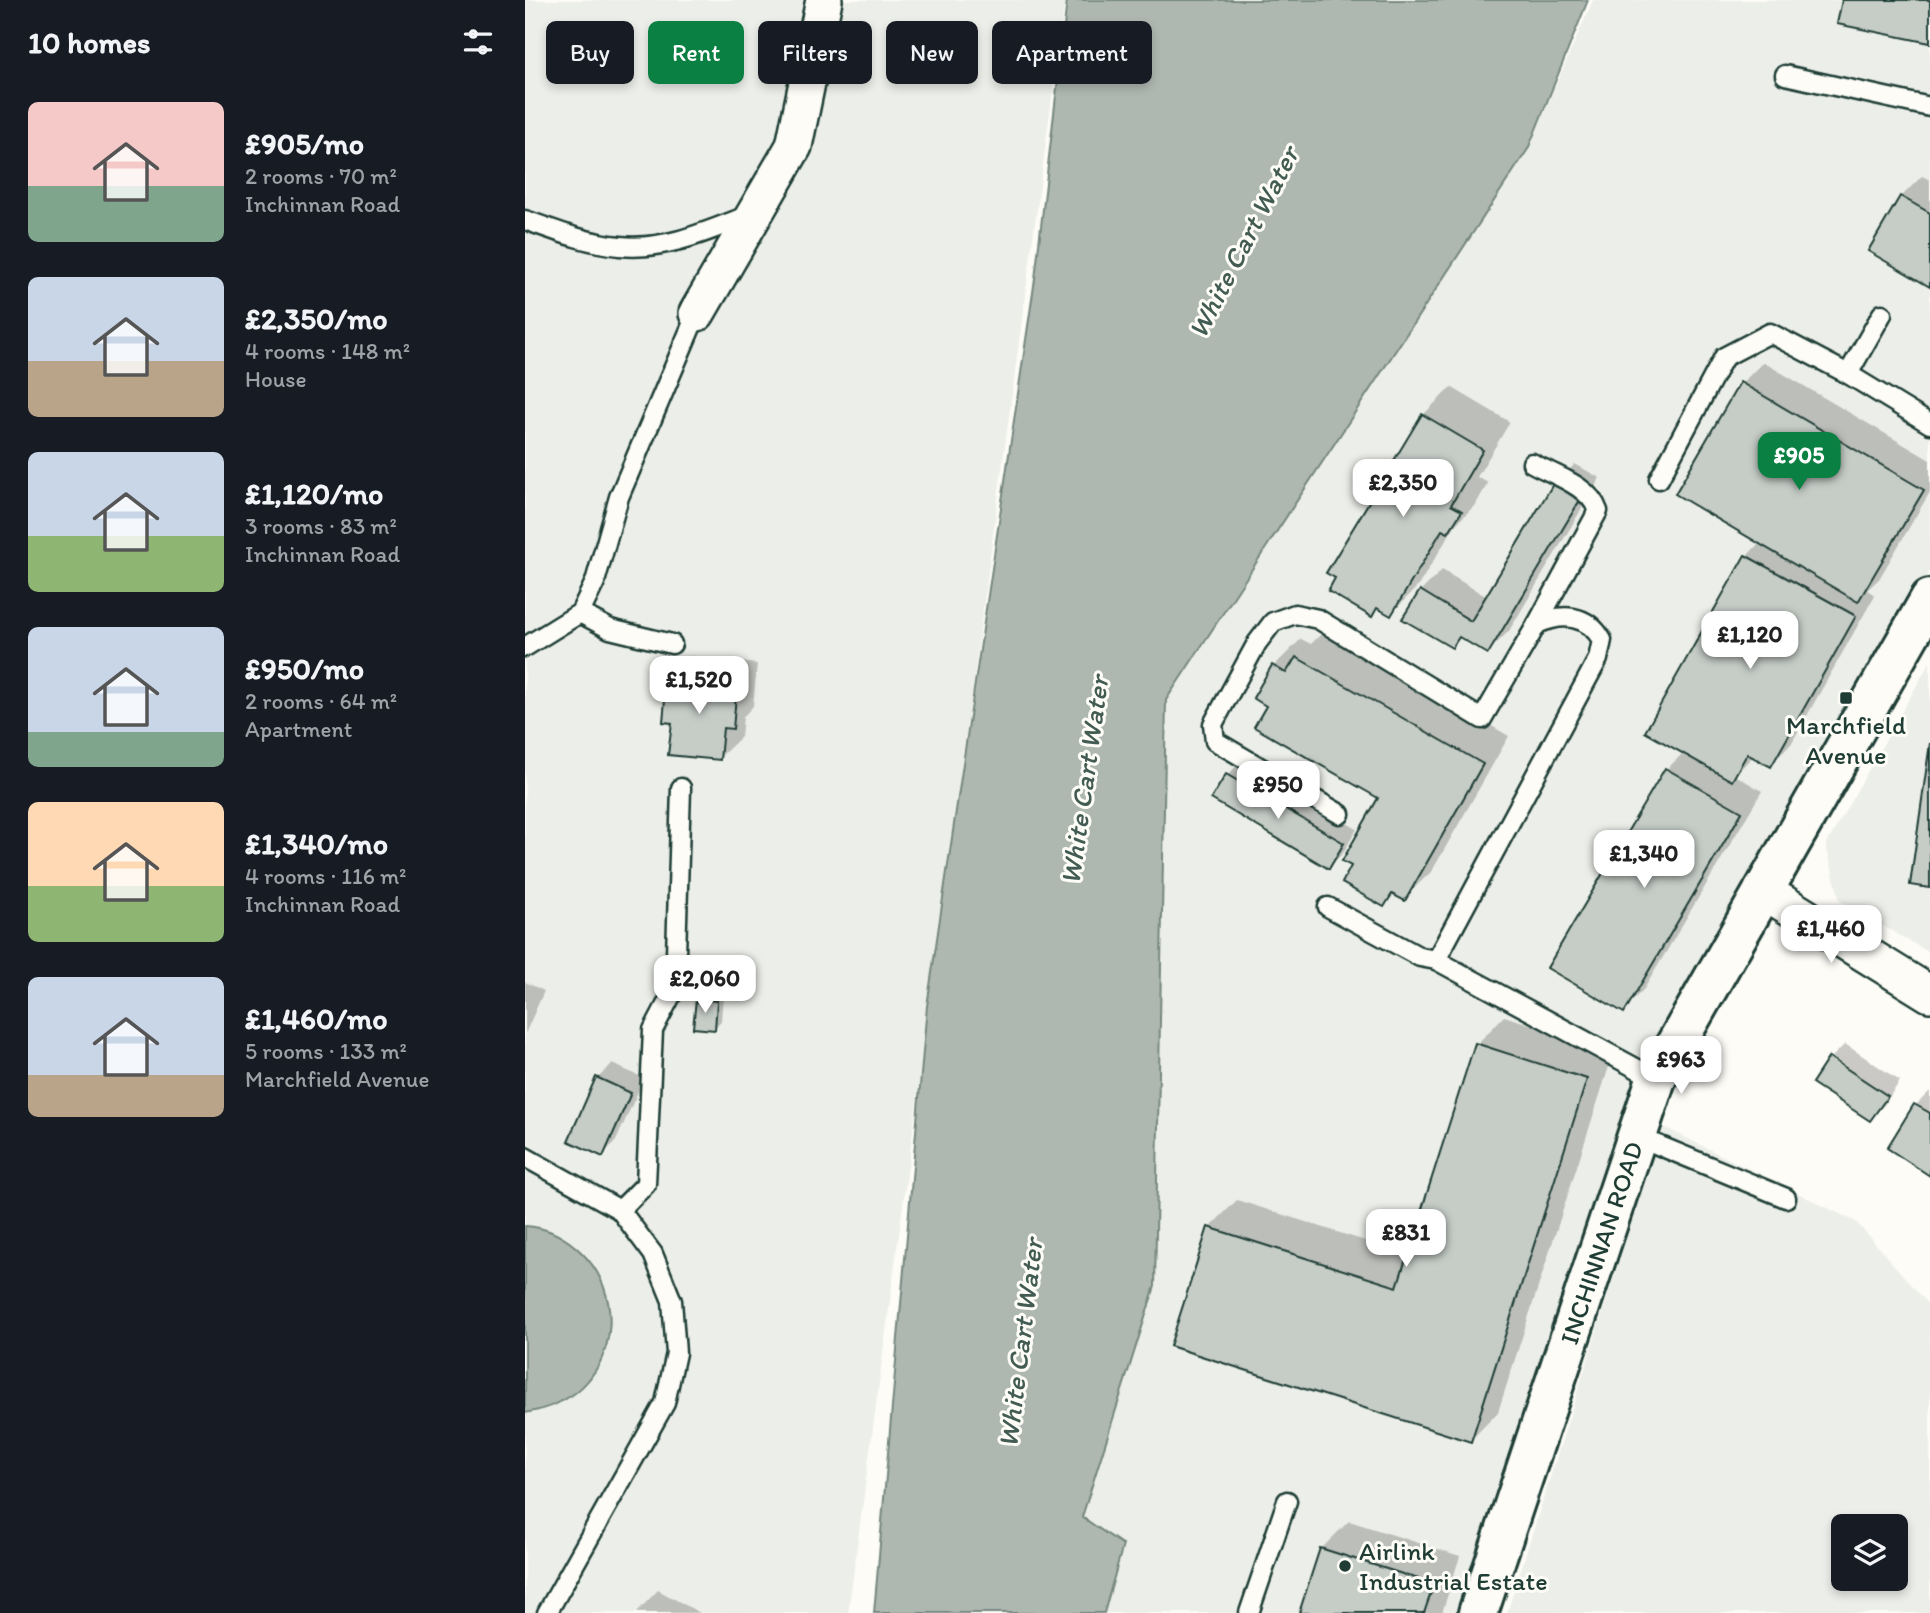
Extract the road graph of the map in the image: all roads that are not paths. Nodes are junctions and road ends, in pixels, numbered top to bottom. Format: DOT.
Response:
graph roads {
  1 [pos="824,0"];
  2 [pos="1785,75"];
  3 [pos="1930,107"];
  4 [pos="755,213"];
  5 [pos="525,220"];
  6 [pos="697,313"];
  7 [pos="1882,314"];
  8 [pos="1848,374"];
  9 [pos="1930,424"];
  10 [pos="1532,463"];
  11 [pos="1659,479"];
  12 [pos="1930,599"];
  13 [pos="580,613"];
  14 [pos="1537,624"];
  15 [pos="672,644"];
  16 [pos="525,645"];
  17 [pos="681,788"];
  18 [pos="1340,814"];
  19 [pos="1762,890"];
  20 [pos="1328,907"];
  21 [pos="1436,960"];
  22 [pos="1930,994"];
  23 [pos="1656,1079"];
  24 [pos="1636,1136"];
  25 [pos="525,1157"];
  26 [pos="1786,1198"];
  27 [pos="620,1210"];
  28 [pos="1287,1501"];
  29 [pos="1482,1612"];
  30 [pos="547,1613"];
  31 [pos="1249,1613"];
  1 -- 4 [label="street"];
  2 -- 3 [label="lane"];
  4 -- 5 [label="lane"];
  4 -- 6 [label="street"];
  6 -- 13 [label="lane"];
  7 -- 8 [label="lane"];
  8 -- 9 [label="lane"];
  8 -- 11 [label="lane"];
  10 -- 14 [label="lane"];
  12 -- 19 [label="street, INCHINNAN ROAD"];
  13 -- 15 [label="lane"];
  13 -- 16 [label="lane"];
  14 -- 18 [label="lane"];
  14 -- 21 [label="lane"];
  17 -- 27 [label="lane"];
  19 -- 22 [label="street"];
  19 -- 23 [label="street, INCHINNAN ROAD"];
  20 -- 21 [label="lane"];
  21 -- 23 [label="lane"];
  23 -- 24 [label="street, INCHINNAN ROAD"];
  24 -- 26 [label="lane"];
  24 -- 29 [label="street, INCHINNAN ROAD"];
  25 -- 27 [label="lane"];
  27 -- 30 [label="lane"];
  28 -- 31 [label="lane"];
}
